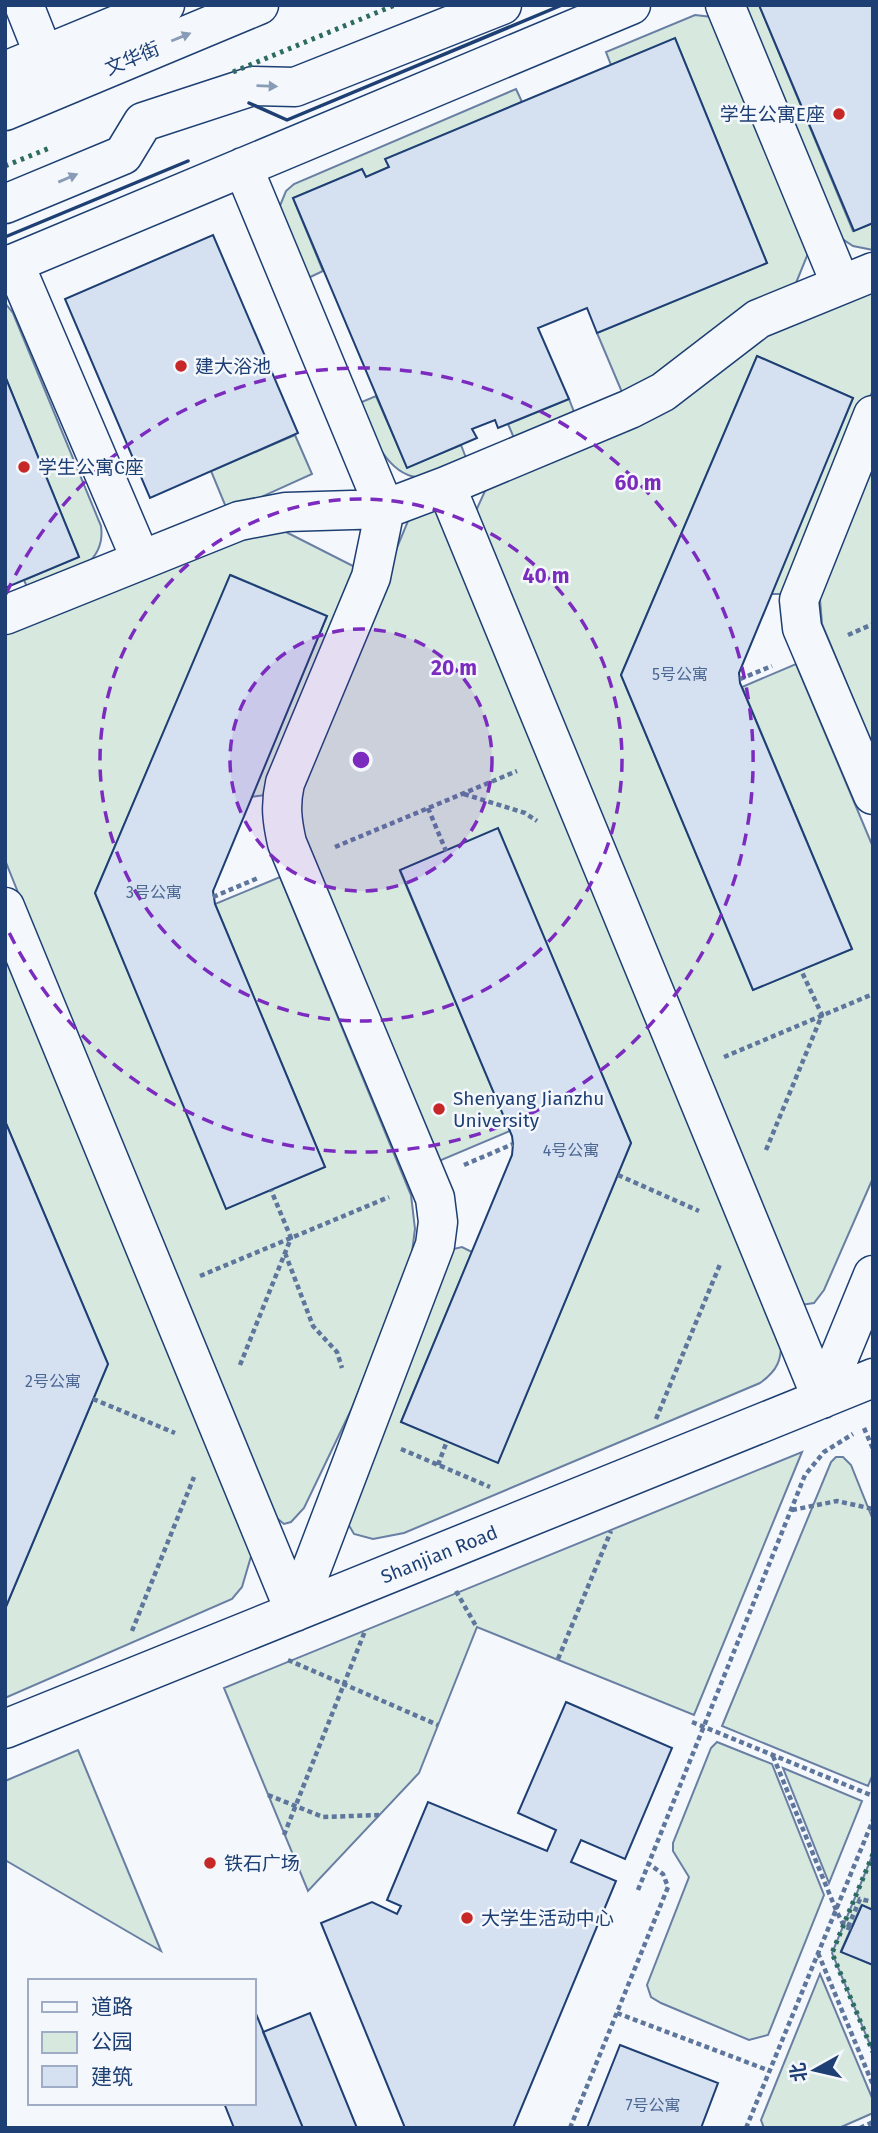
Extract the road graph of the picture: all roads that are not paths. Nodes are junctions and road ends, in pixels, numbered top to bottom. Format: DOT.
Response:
graph roads {
  1 [pos="24,5"];
  2 [pos="165,5"];
  3 [pos="259,5"];
  4 [pos="502,5"];
  5 [pos="631,5"];
  6 [pos="725,5"];
  7 [pos="107,33"];
  8 [pos="5,71"];
  9 [pos="51,72"];
  10 [pos="5,111"];
  11 [pos="243,167"];
  12 [pos="5,204"];
  13 [pos="10,265"];
  14 [pos="857,279"];
  15 [pos="873,415"];
  16 [pos="446,486"];
  17 [pos="386,509"];
  18 [pos="141,560"];
  19 [pos="5,615"];
  20 [pos="873,795"];
  21 [pos="5,907"];
  22 [pos="873,1275"];
  23 [pos="873,1378"];
  24 [pos="822,1399"];
  25 [pos="295,1612"];
  26 [pos="5,1729"];
  1 -- 9 [label="street"];
  2 -- 7 [label="street, 文华街"];
  7 -- 3 [label="street, 文华街, one-way"];
  12 -- 4 [label="street, one-way"];
  5 -- 11 [label="street"];
  6 -- 14 [label="street"];
  7 -- 9 [label="street, 文华街"];
  8 -- 9 [label="street, 文华街"];
  9 -- 10 [label="street, 文华街"];
  11 -- 13 [label="street"];
  11 -- 17 [label="street"];
  13 -- 18 [label="street"];
  14 -- 16 [label="street"];
  15 -- 20 [label="street"];
  16 -- 17 [label="street"];
  16 -- 24 [label="street"];
  17 -- 18 [label="street"];
  17 -- 25 [label="street"];
  18 -- 19 [label="street"];
  21 -- 25 [label="street"];
  22 -- 24 [label="street"];
  23 -- 24 [label="street, Shanjian Road"];
  24 -- 25 [label="street, Shanjian Road"];
  25 -- 26 [label="street, Shanjian Road"];
}
